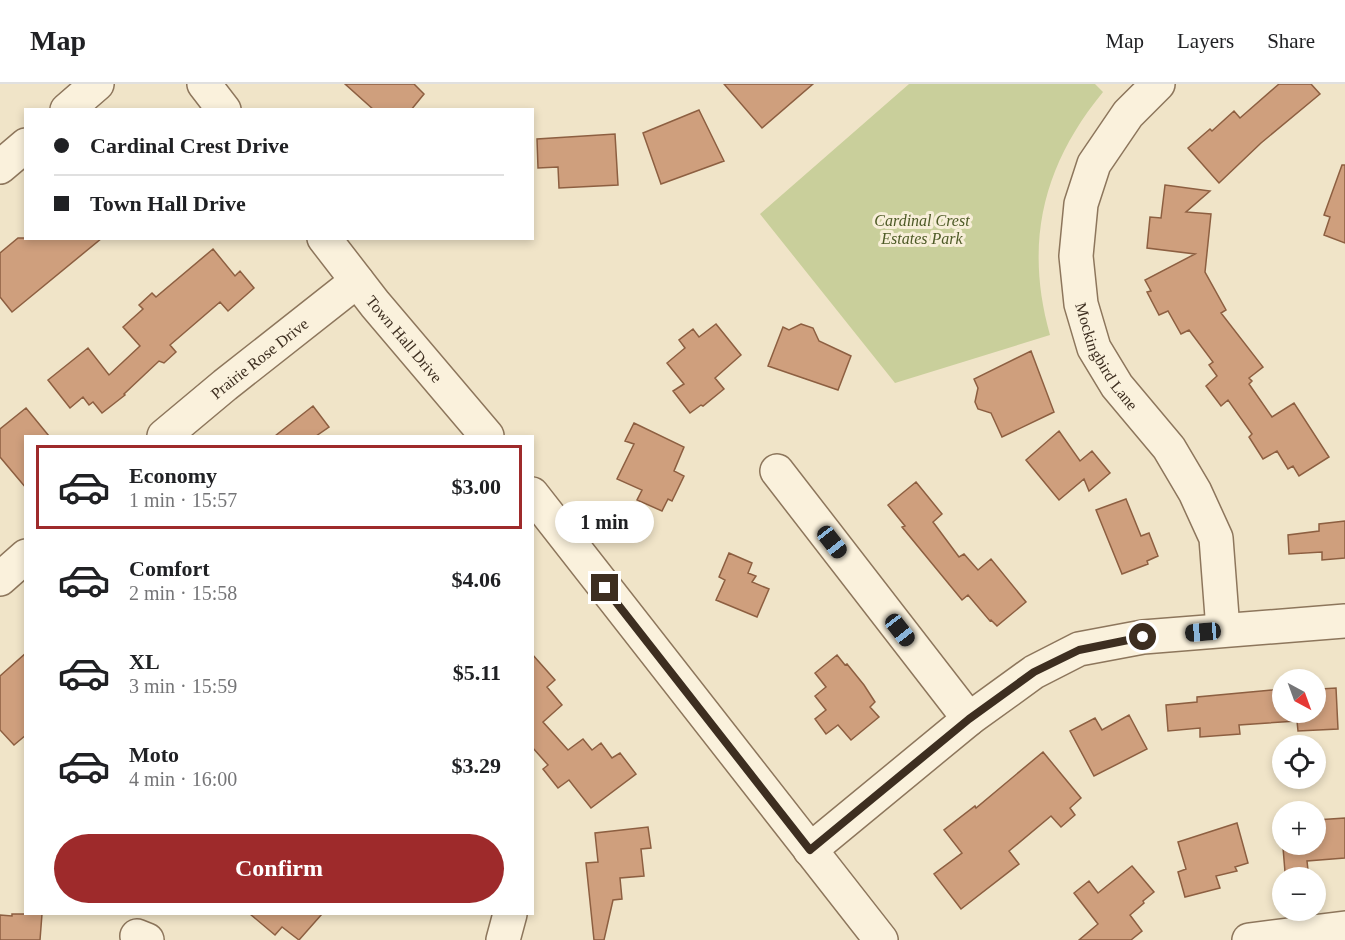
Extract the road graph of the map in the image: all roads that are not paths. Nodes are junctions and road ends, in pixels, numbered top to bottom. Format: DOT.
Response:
graph roads {
  1 [pos="97,84"];
  2 [pos="204,84"];
  3 [pos="1158,84"];
  4 [pos="69,108"];
  5 [pos="222,108"];
  6 [pos="24,147"];
  7 [pos="0,167"];
  8 [pos="326,240"];
  9 [pos="357,282"];
  10 [pos="165,435"];
  11 [pos="486,435"];
  12 [pos="777,471"];
  13 [pos="534,497"];
  14 [pos="24,558"];
  15 [pos="0,579"];
  16 [pos="1345,621"];
  17 [pos="1224,630"];
  18 [pos="969,719"];
  19 [pos="810,850"];
  20 [pos="510,915"];
  21 [pos="1345,928"];
  22 [pos="503,940"];
  23 [pos="881,940"];
  24 [pos="1249,940"];
  1 -- 4 [label="street"];
  2 -- 5 [label="street"];
  3 -- 17 [label="street, Mockingbird Lane"];
  6 -- 7 [label="street"];
  8 -- 9 [label="street, Town Hall Drive"];
  9 -- 10 [label="street, Prairie Rose Drive"];
  9 -- 11 [label="street, Town Hall Drive"];
  12 -- 18 [label="street"];
  13 -- 19 [label="street"];
  14 -- 15 [label="street"];
  16 -- 17 [label="street"];
  17 -- 18 [label="street"];
  18 -- 19 [label="street"];
  19 -- 23 [label="street"];
  20 -- 22 [label="street"];
  21 -- 24 [label="street"];
}
